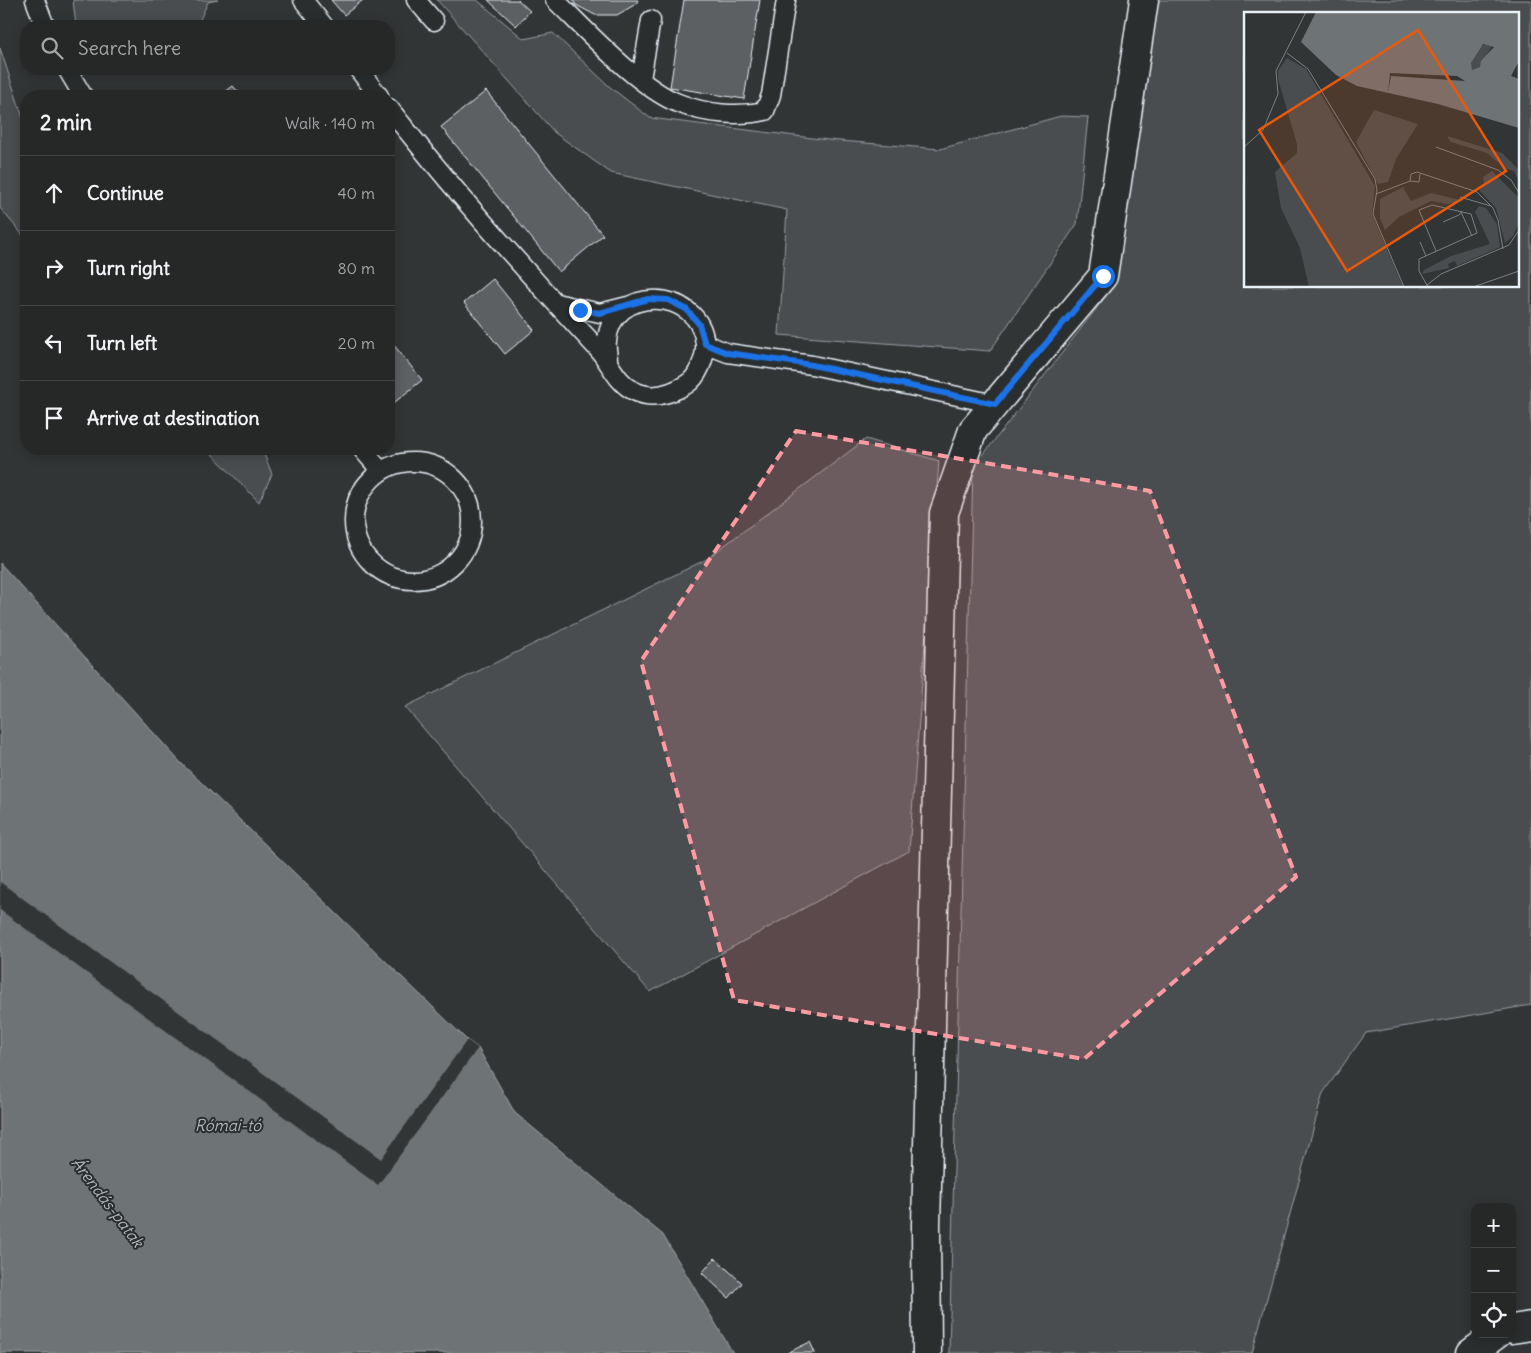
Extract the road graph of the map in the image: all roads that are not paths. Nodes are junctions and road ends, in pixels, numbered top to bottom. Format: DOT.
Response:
graph roads {
  1 [pos="35,0"];
  2 [pos="303,0"];
  3 [pos="416,0"];
  4 [pos="555,0"];
  5 [pos="786,0"];
  6 [pos="1144,0"];
  7 [pos="43,20"];
  8 [pos="319,20"];
  9 [pos="651,20"];
  10 [pos="434,21"];
  11 [pos="71,75"];
  12 [pos="363,75"];
  13 [pos="641,80"];
  14 [pos="80,90"];
  15 [pos="374,90"];
  16 [pos="395,115"];
  17 [pos="556,303"];
  18 [pos="628,306"];
  19 [pos="705,344"];
  20 [pos="608,360"];
  21 [pos="995,404"];
  22 [pos="367,455"];
  23 [pos="380,470"];
  24 [pos="1531,1326"];
  25 [pos="1516,1328"];
  26 [pos="1492,1338"];
  27 [pos="927,1353"];
  28 [pos="1471,1353"];
  1 -- 7 [label="lane"];
  2 -- 8 [label="lane"];
  3 -- 10 [label="lane"];
  4 -- 13 [label="lane"];
  5 -- 13 [label="lane"];
  6 -- 21 [label="street"];
  9 -- 13 [label="lane"];
  11 -- 14 [label="lane"];
  12 -- 15 [label="lane"];
  16 -- 17 [label="lane"];
  17 -- 18 [label="lane"];
  17 -- 20 [label="lane"];
  18 -- 19 [label="lane"];
  18 -- 20 [label="lane"];
  19 -- 20 [label="lane"];
  19 -- 21 [label="lane"];
  21 -- 27 [label="street"];
  22 -- 23 [label="lane"];
  23 -- 23 [label="lane"];
  24 -- 25 [label="street"];
  26 -- 28 [label="street"];
}
